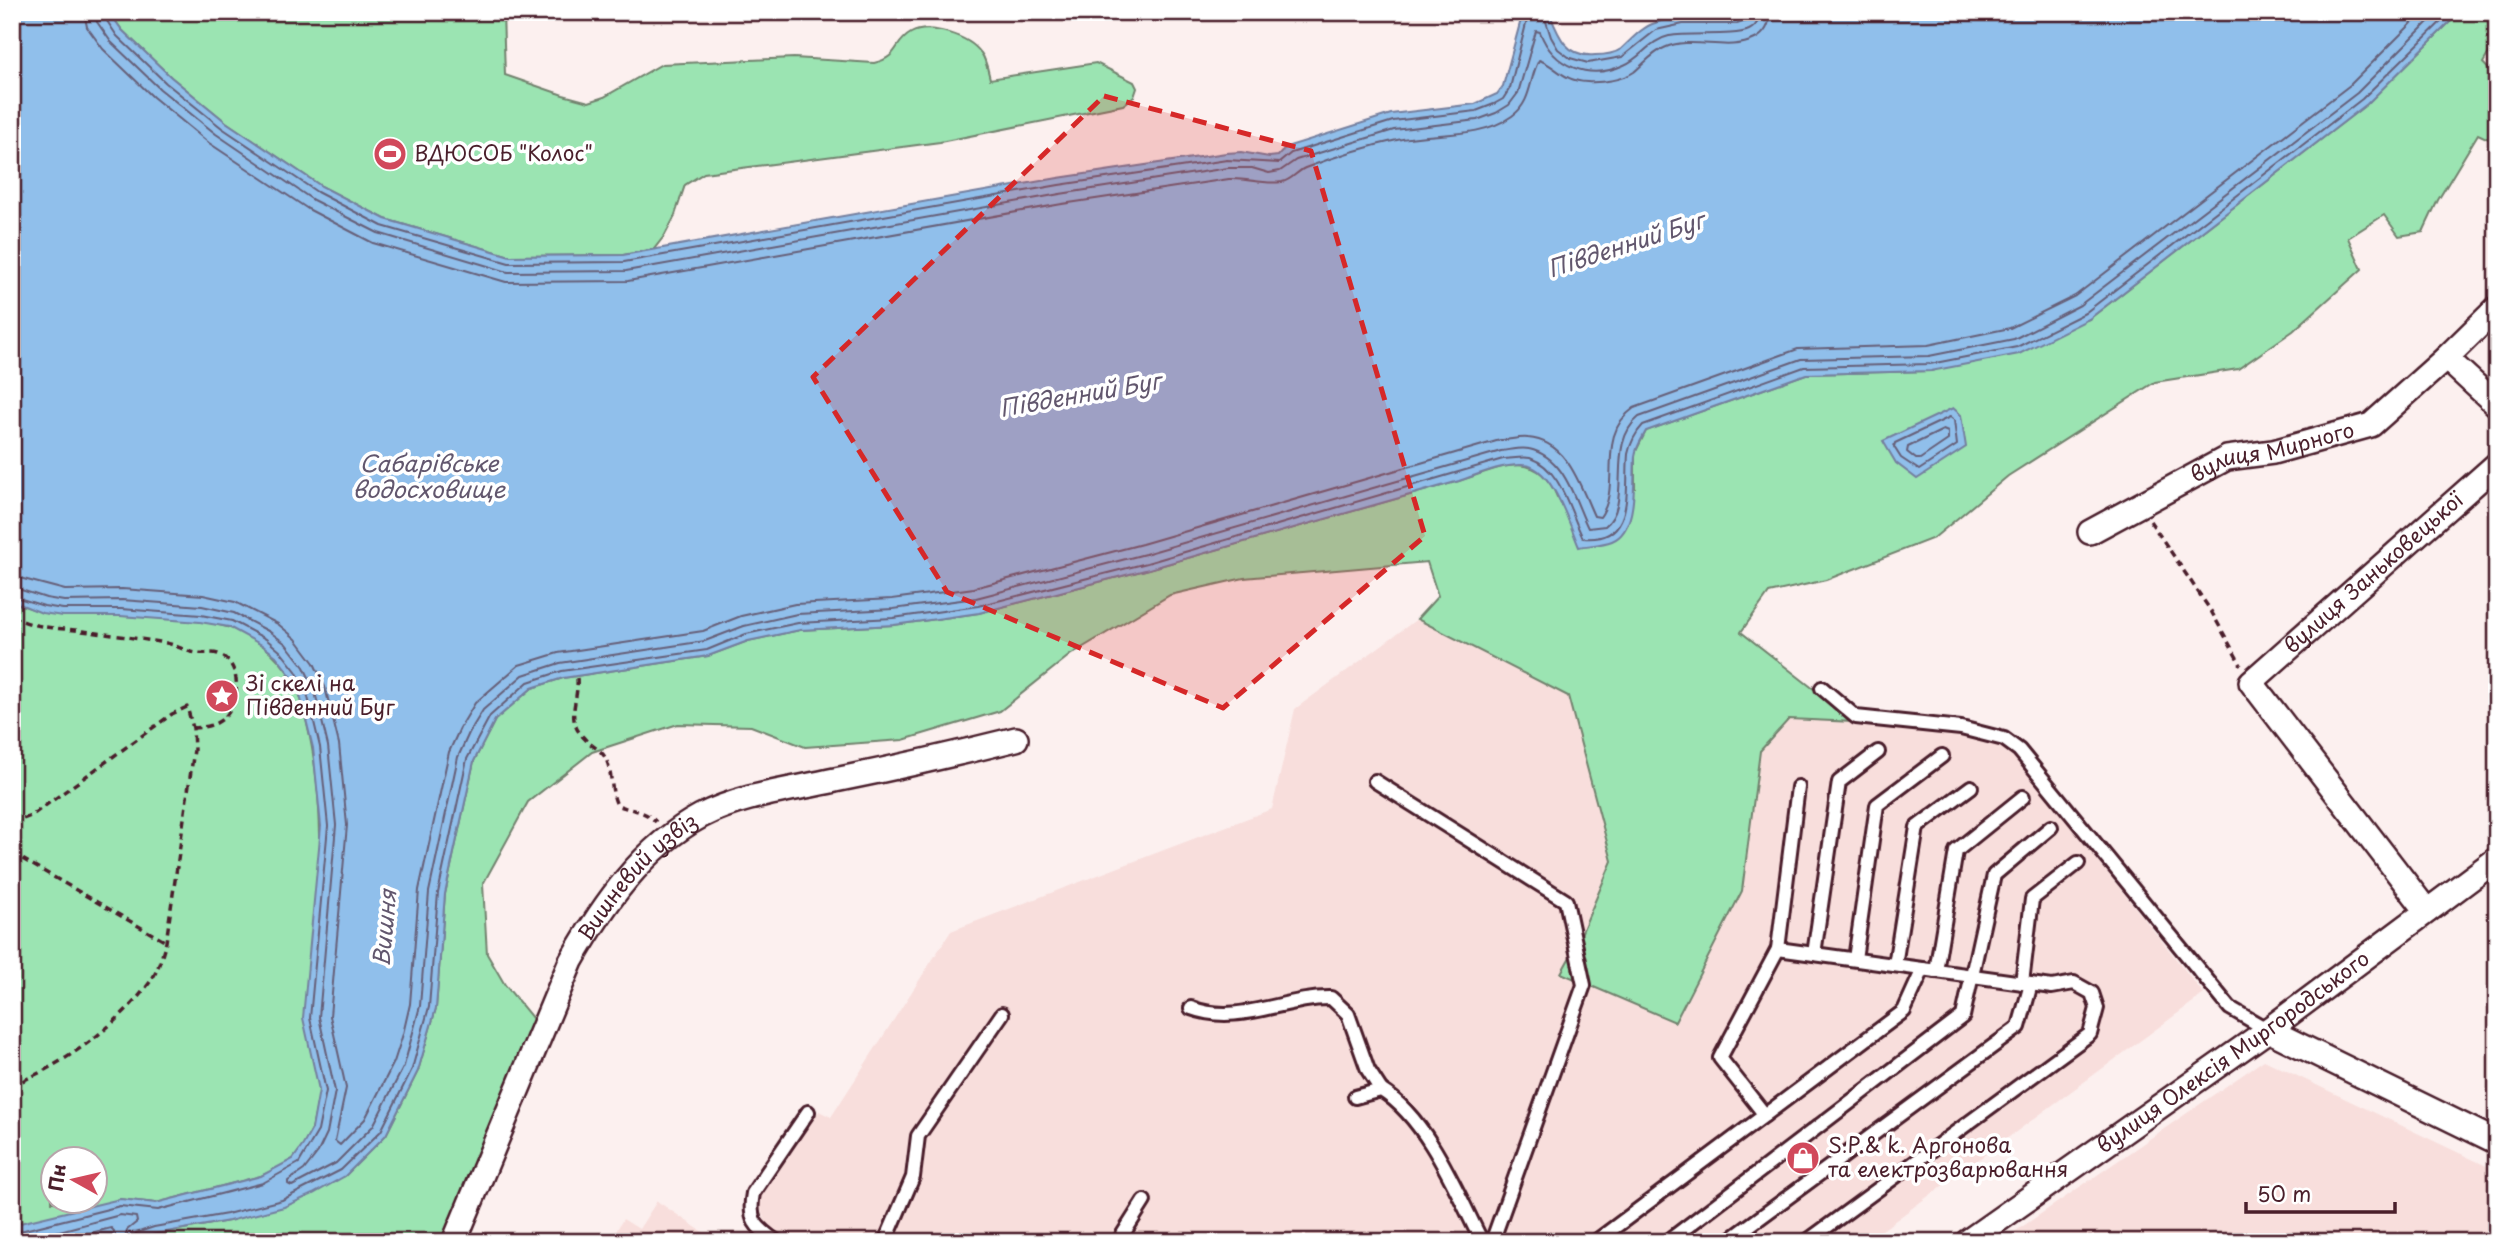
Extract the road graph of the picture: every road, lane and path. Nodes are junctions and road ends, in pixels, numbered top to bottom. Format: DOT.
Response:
graph roads {
  1 [pos="2497,308"];
  2 [pos="2446,358"];
  3 [pos="2497,405"];
  4 [pos="2497,464"];
  5 [pos="2139,505"];
  6 [pos="2090,532"];
  7 [pos="12,617"];
  8 [pos="577,678"];
  9 [pos="2251,682"];
  10 [pos="1822,688"];
  11 [pos="193,728"];
  12 [pos="1016,739"];
  13 [pos="1878,752"];
  14 [pos="1942,756"];
  15 [pos="1375,780"];
  16 [pos="1971,787"];
  17 [pos="1798,788"];
  18 [pos="2023,797"];
  19 [pos="650,816"];
  20 [pos="12,823"];
  21 [pos="2051,827"];
  22 [pos="12,853"];
  23 [pos="2497,859"];
  24 [pos="2078,863"];
  25 [pos="2427,911"];
  26 [pos="166,942"];
  27 [pos="1778,949"];
  28 [pos="1814,954"];
  29 [pos="1855,959"];
  30 [pos="1895,965"];
  31 [pos="1930,970"];
  32 [pos="1973,976"];
  33 [pos="2026,983"];
  34 [pos="1191,1008"];
  35 [pos="1002,1014"];
  36 [pos="2267,1030"];
  37 [pos="12,1085"];
  38 [pos="1381,1090"];
  39 [pos="1355,1097"];
  40 [pos="808,1112"];
  41 [pos="1765,1115"];
  42 [pos="2497,1142"];
  43 [pos="1144,1201"];
  44 [pos="454,1242"];
  45 [pos="777,1242"];
  46 [pos="885,1242"];
  47 [pos="1118,1242"];
  48 [pos="1482,1242"];
  49 [pos="1492,1242"];
  50 [pos="1595,1242"];
  51 [pos="1667,1242"];
  52 [pos="1727,1242"];
  53 [pos="1806,1242"];
  54 [pos="1967,1242"];
  1 -- 2 [label="street, вулиця Мирного"];
  2 -- 3 [label="street"];
  2 -- 5 [label="street, вулиця Мирного"];
  4 -- 9 [label="street, вулиця Заньковецької"];
  5 -- 6 [label="street, вулиця Мирного"];
  5 -- 9 [label="path"];
  7 -- 11 [label="path"];
  8 -- 19 [label="path"];
  9 -- 25 [label="street"];
  10 -- 36 [label="lane"];
  11 -- 20 [label="path"];
  11 -- 26 [label="path"];
  12 -- 44 [label="street, Вишневий узвіз"];
  13 -- 28 [label="lane"];
  14 -- 29 [label="lane"];
  15 -- 49 [label="lane"];
  16 -- 30 [label="lane"];
  17 -- 27 [label="lane"];
  18 -- 31 [label="lane"];
  21 -- 32 [label="lane"];
  22 -- 26 [label="path"];
  23 -- 25 [label="street, вулиця Олексія Миргородського"];
  24 -- 33 [label="lane"];
  25 -- 36 [label="street, вулиця Олексія Миргородського"];
  26 -- 37 [label="path"];
  27 -- 28 [label="lane"];
  27 -- 41 [label="lane"];
  28 -- 29 [label="lane"];
  29 -- 30 [label="lane"];
  30 -- 31 [label="lane"];
  31 -- 32 [label="lane"];
  31 -- 41 [label="lane"];
  32 -- 33 [label="lane"];
  32 -- 51 [label="lane"];
  33 -- 52 [label="lane"];
  33 -- 53 [label="lane"];
  34 -- 38 [label="lane"];
  35 -- 46 [label="lane"];
  36 -- 42 [label="street"];
  36 -- 54 [label="street, вулиця Олексія Миргородського"];
  38 -- 39 [label="lane"];
  38 -- 48 [label="lane"];
  40 -- 45 [label="lane"];
  41 -- 50 [label="lane"];
  43 -- 47 [label="lane"];
}
